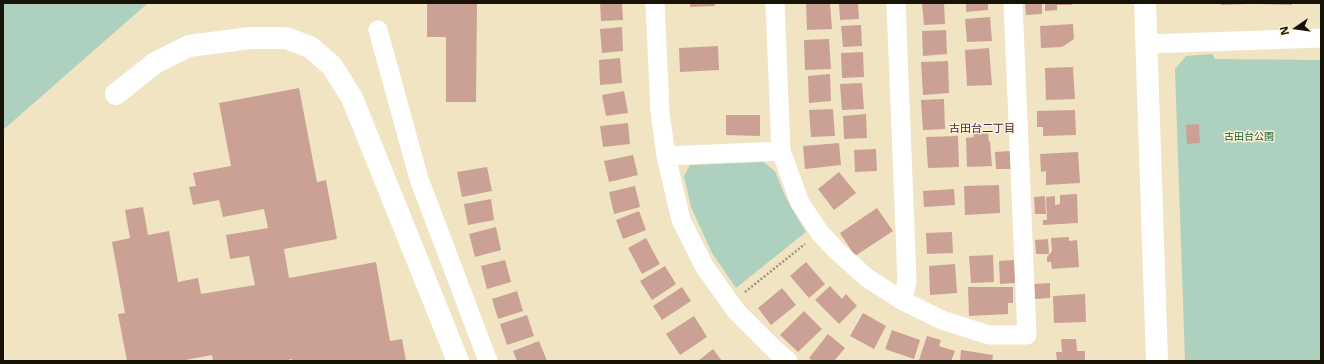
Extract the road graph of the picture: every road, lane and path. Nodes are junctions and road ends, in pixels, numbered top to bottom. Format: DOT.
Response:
graph roads {
  1 [pos="655,3"];
  2 [pos="775,3"];
  3 [pos="896,3"];
  4 [pos="1013,3"];
  5 [pos="1145,3"];
  6 [pos="378,30"];
  7 [pos="1321,38"];
  8 [pos="1147,44"];
  9 [pos="116,94"];
  10 [pos="781,151"];
  11 [pos="666,156"];
  12 [pos="820,233"];
  13 [pos="744,292"];
  14 [pos="903,301"];
  15 [pos="458,361"];
  16 [pos="488,361"];
  17 [pos="788,361"];
  18 [pos="1157,361"];
  1 -- 11 [label="street"];
  2 -- 10 [label="street"];
  3 -- 14 [label="street"];
  4 -- 14 [label="street"];
  5 -- 8 [label="street"];
  6 -- 16 [label="street"];
  7 -- 8 [label="street"];
  8 -- 18 [label="street"];
  9 -- 15 [label="street"];
  10 -- 11 [label="street"];
  10 -- 12 [label="street"];
  11 -- 17 [label="street"];
  12 -- 13 [label="path"];
  12 -- 14 [label="street"];
}
